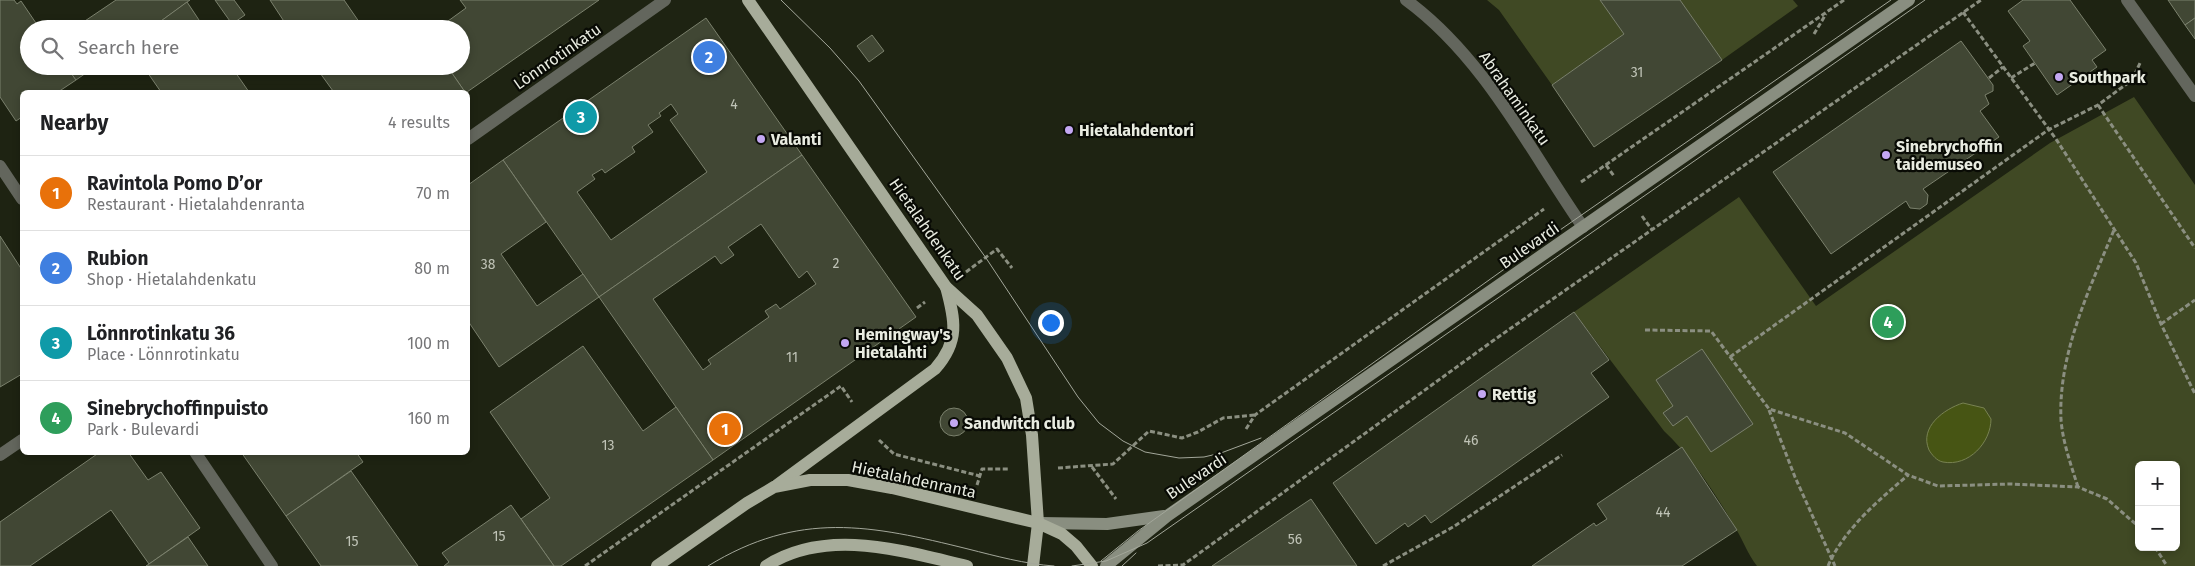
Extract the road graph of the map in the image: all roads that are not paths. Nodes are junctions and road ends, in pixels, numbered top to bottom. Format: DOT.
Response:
graph roads {
  1 [pos="665,0"];
  2 [pos="748,0"];
  3 [pos="1406,0"];
  4 [pos="1909,0"];
  5 [pos="2127,0"];
  6 [pos="2195,96"];
  7 [pos="470,137"];
  8 [pos="0,166"];
  9 [pos="20,196"];
  10 [pos="1583,227"];
  11 [pos="946,287"];
  12 [pos="20,441"];
  13 [pos="0,454"];
  14 [pos="197,455"];
  15 [pos="774,487"];
  16 [pos="1167,516"];
  17 [pos="1038,523"];
  18 [pos="272,566"];
  19 [pos="657,566"];
  20 [pos="766,566"];
  21 [pos="967,566"];
  22 [pos="1033,566"];
  23 [pos="1092,566"];
  24 [pos="1106,566"];
  1 -- 7 [label="street, Lönnrotinkatu"];
  2 -- 11 [label="main road, Hietalahdenkatu"];
  3 -- 10 [label="street, Abrahaminkatu"];
  4 -- 10 [label="street, Bulevardi"];
  5 -- 6 [label="street"];
  8 -- 9 [label="street"];
  10 -- 16 [label="street, Bulevardi"];
  11 -- 15 [label="main road"];
  11 -- 17 [label="main road, Hietalahdenkatu"];
  12 -- 13 [label="street"];
  14 -- 18 [label="street"];
  15 -- 17 [label="main road, Hietalahdenranta"];
  15 -- 19 [label="main road, Hietalahdenranta"];
  16 -- 17 [label="street, Bulevardi"];
  16 -- 24 [label="street, Bulevardi"];
  17 -- 22 [label="main road"];
  17 -- 23 [label="main road, Hietalahdenranta"];
  20 -- 21 [label="main road"];
}
